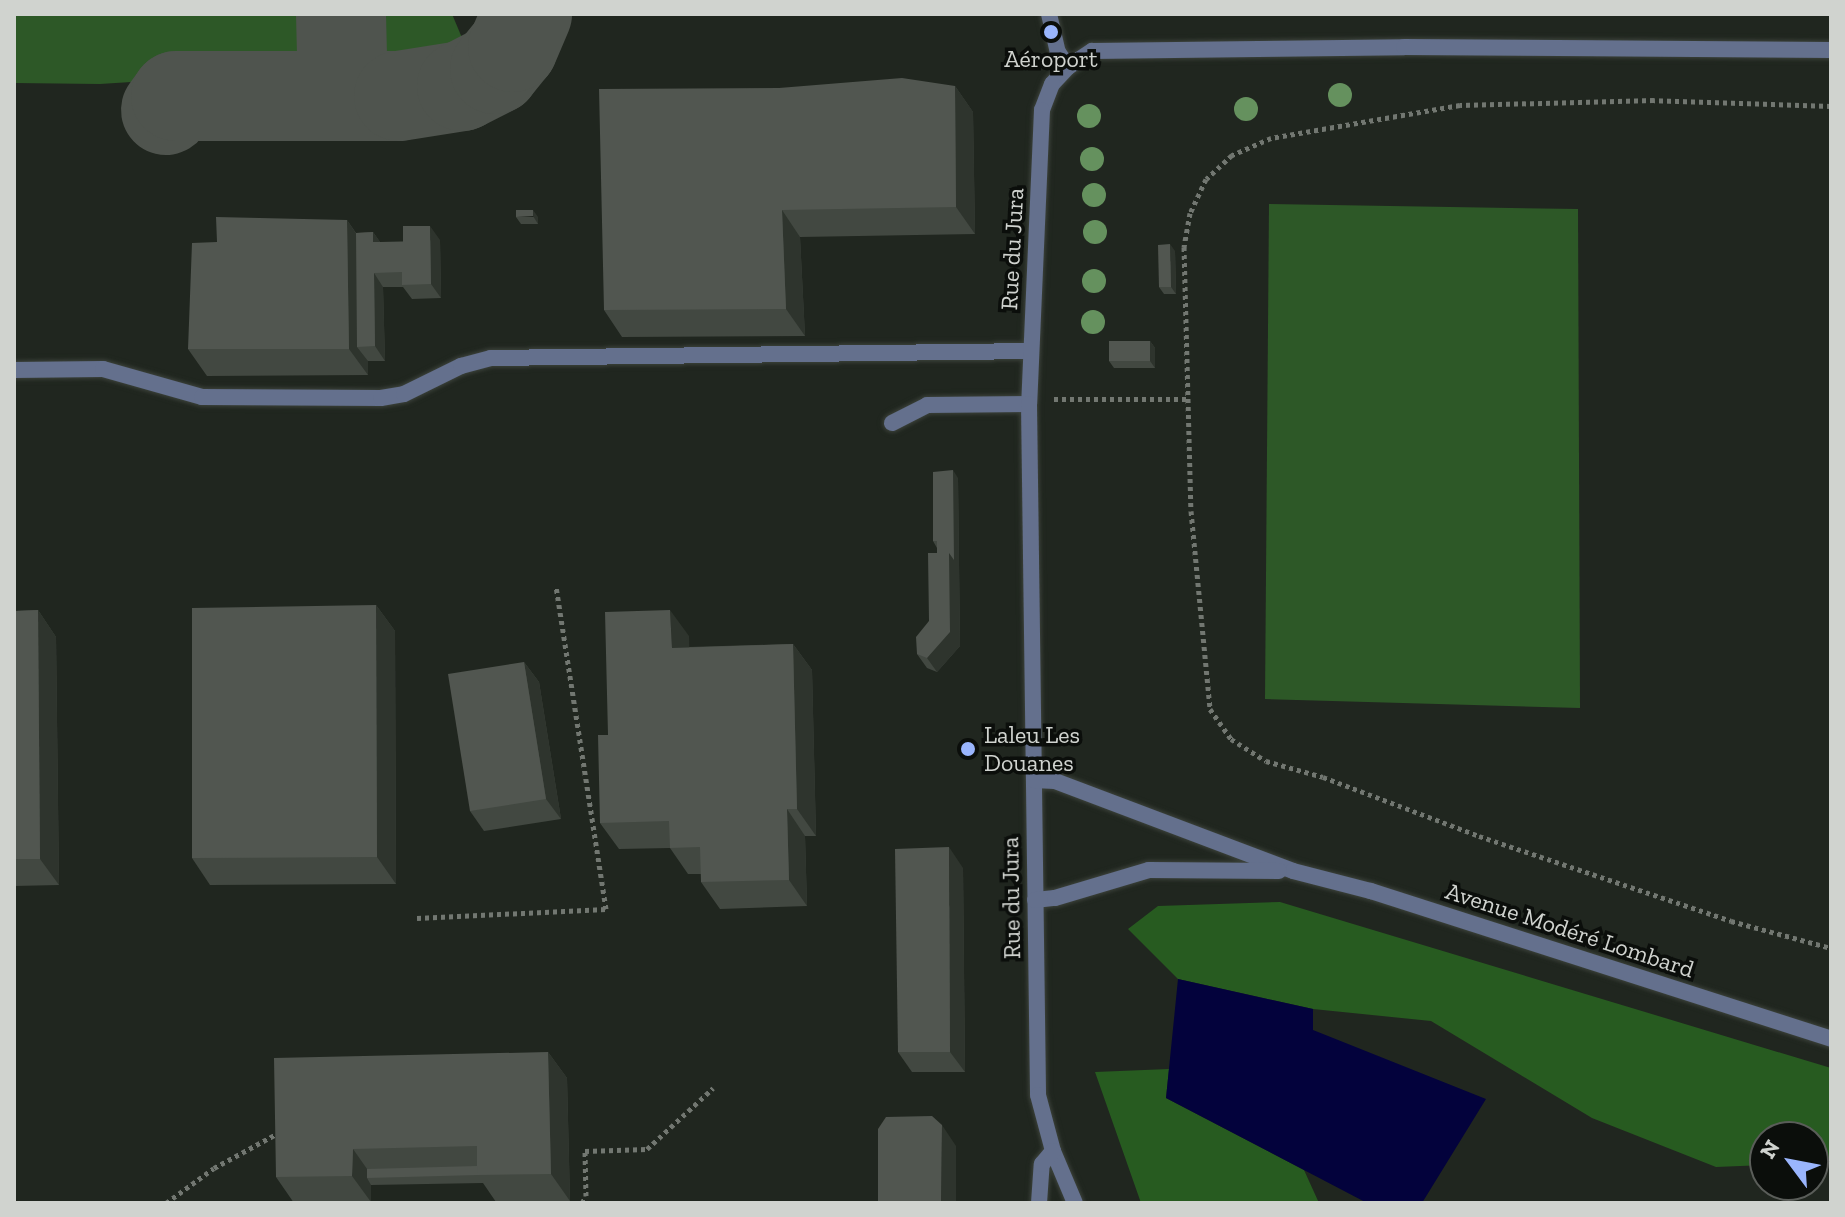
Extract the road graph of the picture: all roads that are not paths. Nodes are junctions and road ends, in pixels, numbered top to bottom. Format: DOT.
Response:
graph roads {
  1 [pos="1049,14"];
  2 [pos="1831,50"];
  3 [pos="1068,67"];
  4 [pos="1031,351"];
  5 [pos="14,370"];
  6 [pos="1029,401"];
  7 [pos="892,423"];
  8 [pos="1034,780"];
  9 [pos="1293,871"];
  10 [pos="1035,900"];
  11 [pos="1831,1039"];
  12 [pos="1053,1151"];
  13 [pos="1039,1203"];
  14 [pos="1075,1203"];
  1 -- 3 [label="street"];
  2 -- 3 [label="street"];
  3 -- 4 [label="street, Rue du Jura"];
  4 -- 5 [label="street"];
  4 -- 6 [label="street, Rue du Jura"];
  6 -- 7 [label="street"];
  6 -- 8 [label="street, Rue du Jura"];
  8 -- 9 [label="street, Avenue Modéré Lombard"];
  8 -- 10 [label="street, Rue du Jura"];
  9 -- 10 [label="street, Avenue Modéré Lombard"];
  9 -- 11 [label="street, Avenue Modéré Lombard"];
  10 -- 12 [label="street, Rue du Jura"];
  12 -- 13 [label="street"];
  12 -- 14 [label="street, Rue du Jura"];
}
